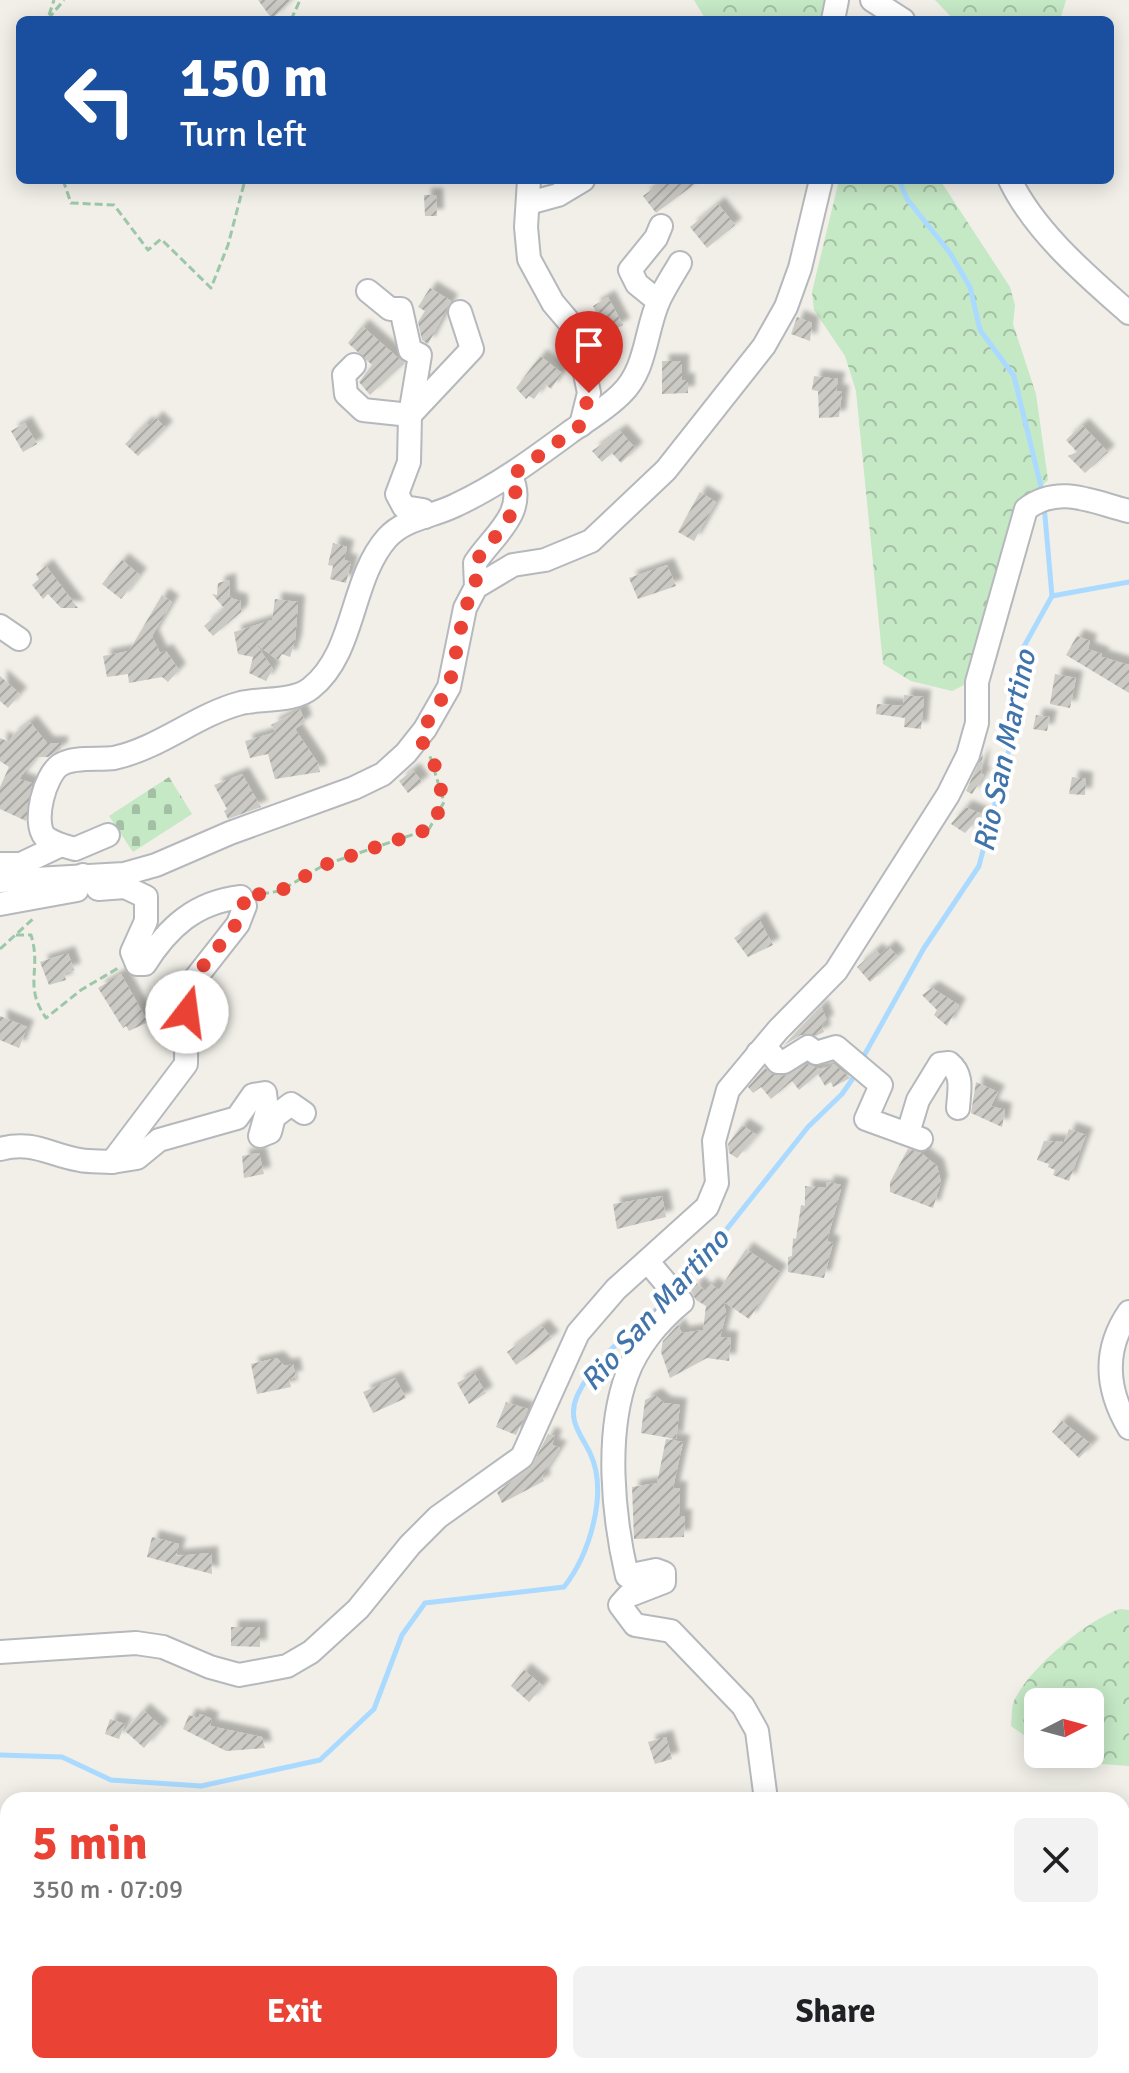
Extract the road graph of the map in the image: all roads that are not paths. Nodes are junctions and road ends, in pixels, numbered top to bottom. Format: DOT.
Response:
graph roads {
  1 [pos="872,0"];
  2 [pos="897,16"];
  3 [pos="529,184"];
  4 [pos="576,184"];
  5 [pos="820,184"];
  6 [pos="1012,184"];
  7 [pos="529,203"];
  8 [pos="661,226"];
  9 [pos="680,263"];
  10 [pos="368,291"];
  11 [pos="658,301"];
  12 [pos="460,312"];
  13 [pos="1129,313"];
  14 [pos="354,365"];
  15 [pos="410,415"];
  16 [pos="581,425"];
  17 [pos="511,476"];
  18 [pos="1129,511"];
  19 [pos="425,518"];
  20 [pos="476,587"];
  21 [pos="0,626"];
  22 [pos="19,639"];
  23 [pos="108,835"];
  24 [pos="61,845"];
  25 [pos="0,864"];
  26 [pos="0,881"];
  27 [pos="80,882"];
  28 [pos="0,904"];
  29 [pos="758,1053"];
  30 [pos="958,1108"];
  31 [pos="304,1113"];
  32 [pos="0,1149"];
  33 [pos="112,1162"];
  34 [pos="648,1262"];
  35 [pos="1129,1312"];
  36 [pos="1129,1428"];
  37 [pos="0,1652"];
  38 [pos="765,1792"];
  1 -- 2 [label="street"];
  3 -- 7 [label="street"];
  4 -- 7 [label="street"];
  5 -- 20 [label="street"];
  6 -- 13 [label="street"];
  7 -- 16 [label="street"];
  8 -- 11 [label="street"];
  9 -- 11 [label="street"];
  10 -- 15 [label="street"];
  11 -- 16 [label="street"];
  12 -- 15 [label="street"];
  14 -- 15 [label="street"];
  15 -- 19 [label="street"];
  16 -- 17 [label="street"];
  17 -- 19 [label="street"];
  17 -- 20 [label="street"];
  18 -- 29 [label="street"];
  19 -- 24 [label="street"];
  20 -- 27 [label="street"];
  21 -- 22 [label="street"];
  23 -- 24 [label="street"];
  24 -- 25 [label="street"];
  26 -- 27 [label="street"];
  27 -- 28 [label="street"];
  27 -- 33 [label="street"];
  29 -- 30 [label="street"];
  29 -- 34 [label="street"];
  31 -- 33 [label="street"];
  32 -- 33 [label="street"];
  34 -- 37 [label="street"];
  34 -- 38 [label="street"];
  35 -- 36 [label="street"];
}
